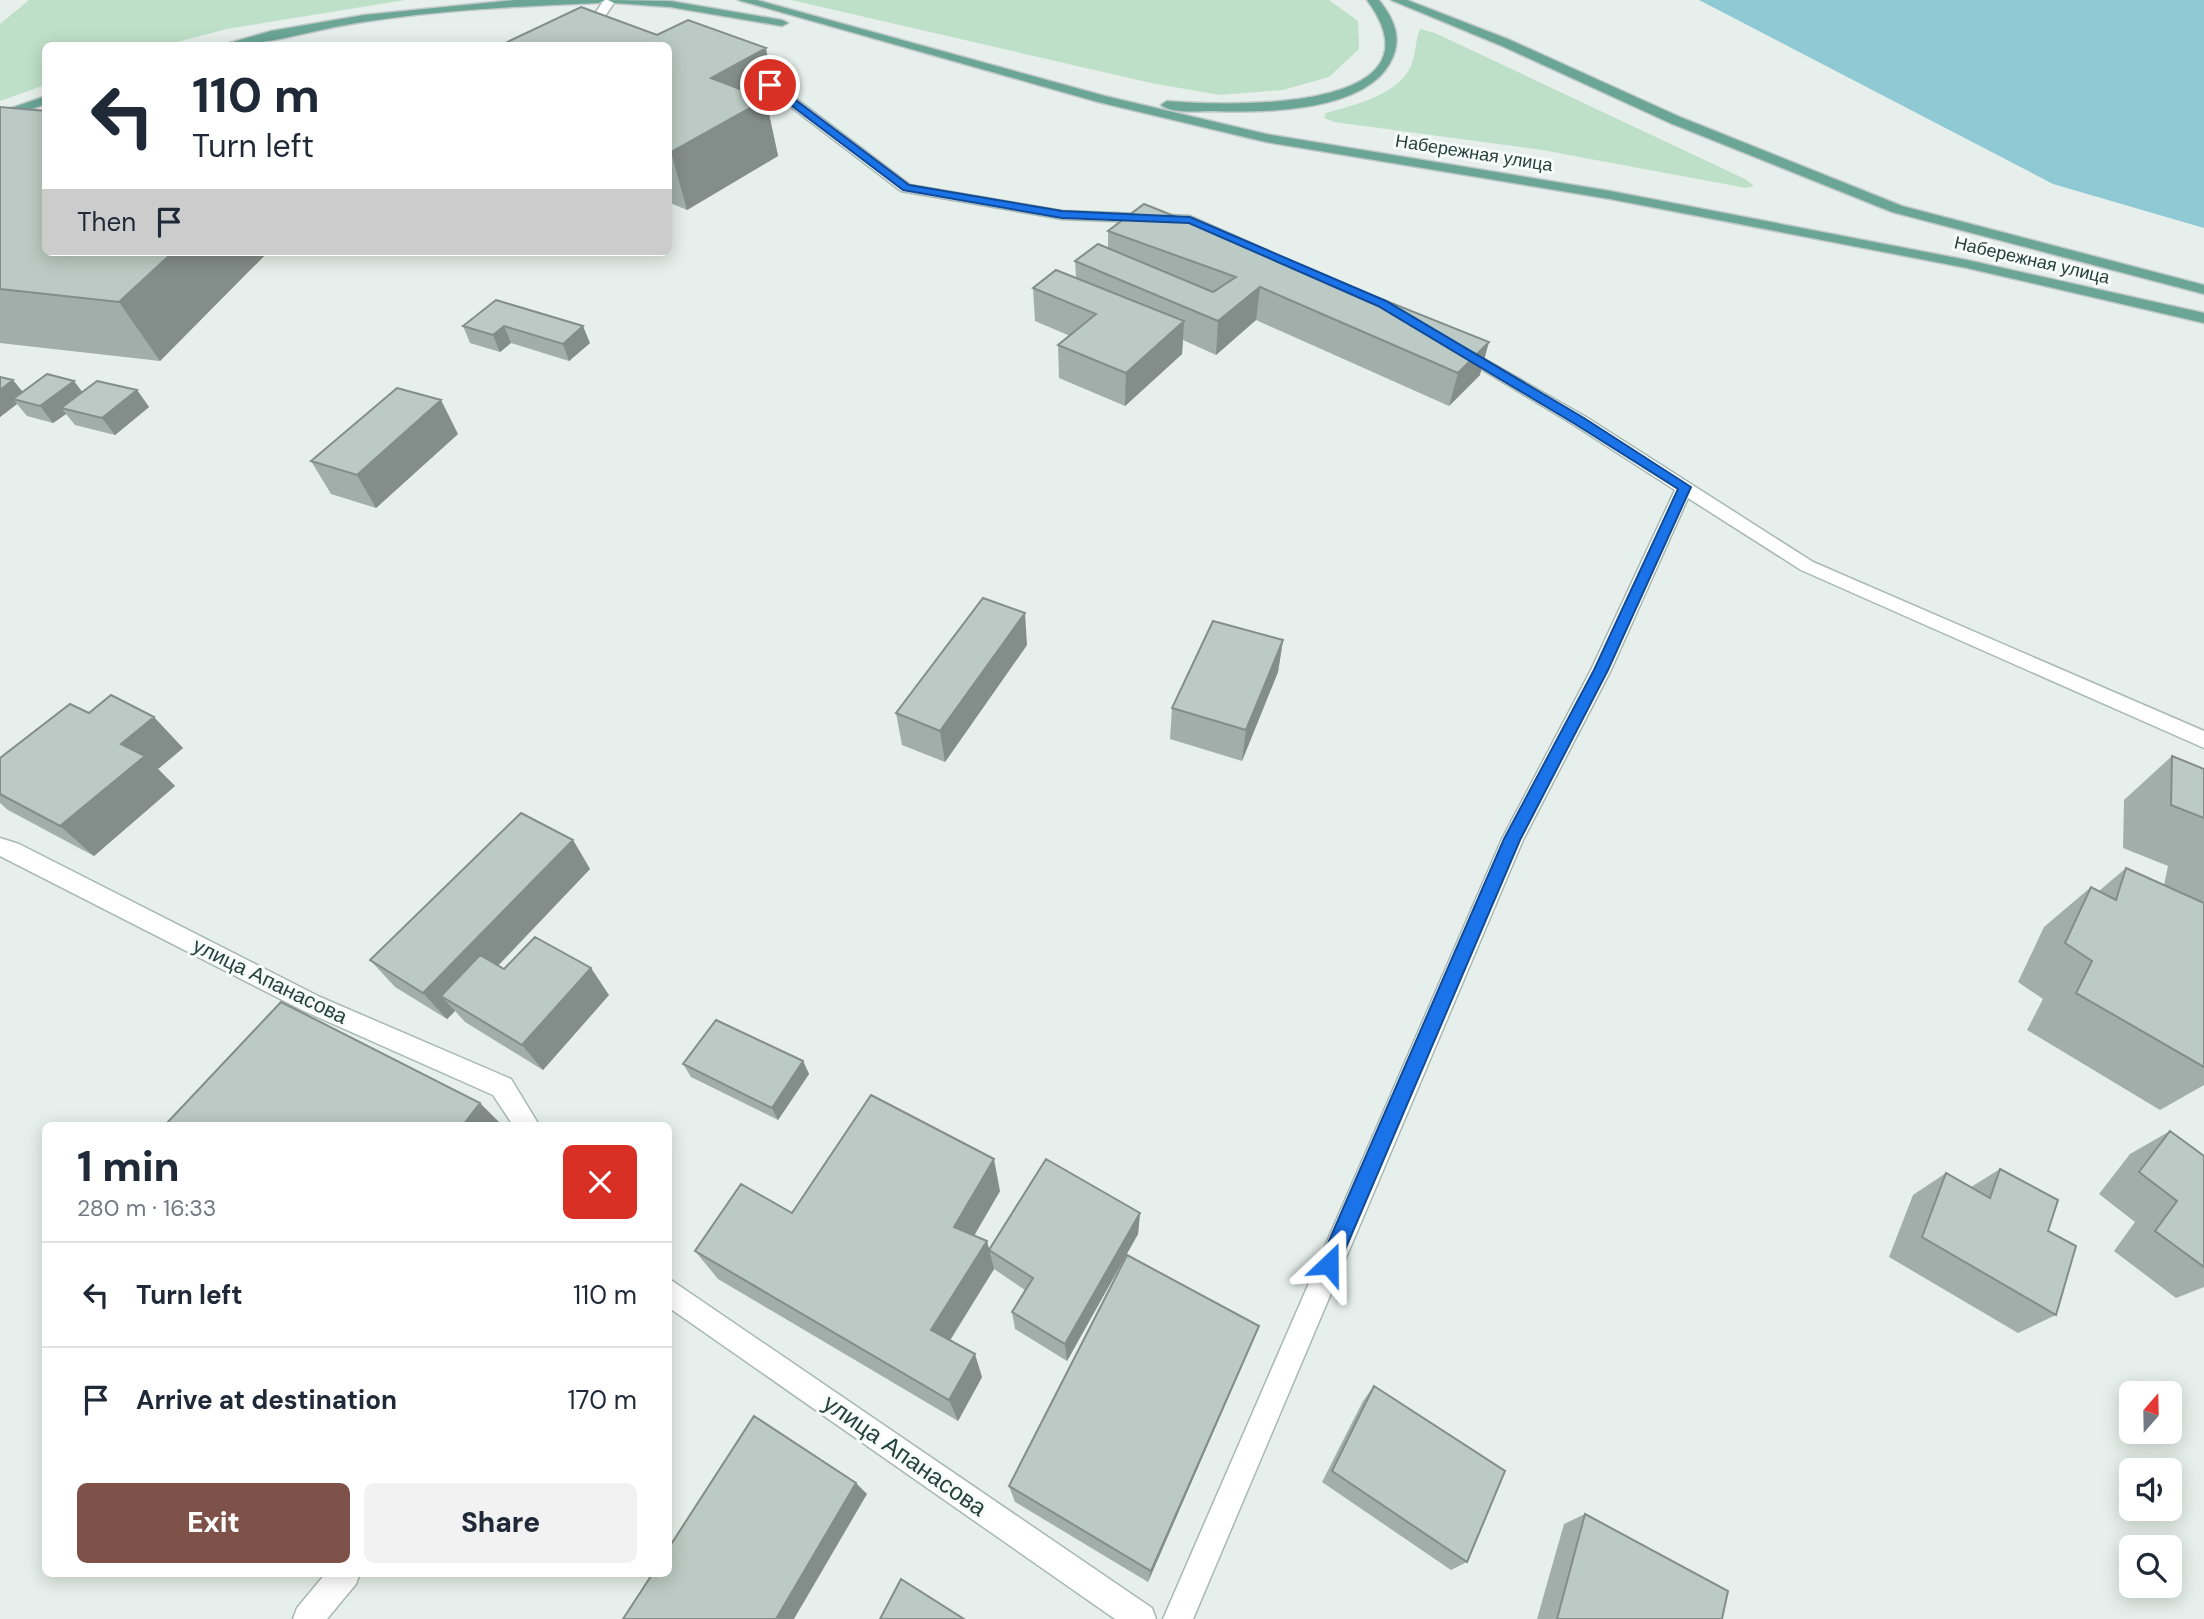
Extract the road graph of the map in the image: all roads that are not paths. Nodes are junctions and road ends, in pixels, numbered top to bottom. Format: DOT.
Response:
graph roads {
  1 [pos="599,0"];
  2 [pos="612,0"];
  3 [pos="744,0"];
  4 [pos="1373,0"];
  5 [pos="1397,0"];
  6 [pos="243,42"];
  7 [pos="582,42"];
  8 [pos="907,46"];
  9 [pos="733,76"];
  10 [pos="1102,99"];
  11 [pos="42,101"];
  12 [pos="0,116"];
  13 [pos="1280,259"];
  14 [pos="2204,290"];
  15 [pos="2204,318"];
  16 [pos="1440,338"];
  17 [pos="1685,487"];
  18 [pos="2204,740"];
  19 [pos="0,847"];
  20 [pos="525,1122"];
  21 [pos="672,1294"];
  22 [pos="342,1577"];
  23 [pos="308,1619"];
  24 [pos="1141,1619"];
  25 [pos="1178,1619"];
  1 -- 6 [label="main road"];
  2 -- 7 [label="street"];
  2 -- 8 [label="main road"];
  3 -- 8 [label="main road, Набережная улица"];
  4 -- 10 [label="main road"];
  5 -- 14 [label="main road"];
  8 -- 10 [label="main road, Набережная улица"];
  9 -- 13 [label="street"];
  10 -- 15 [label="main road, Набережная улица"];
  11 -- 12 [label="main road"];
  16 -- 17 [label="street"];
  17 -- 18 [label="street"];
  17 -- 25 [label="street"];
  19 -- 20 [label="street, улица Апанасова"];
  21 -- 24 [label="street, улица Апанасова"];
  22 -- 23 [label="street"];
}
